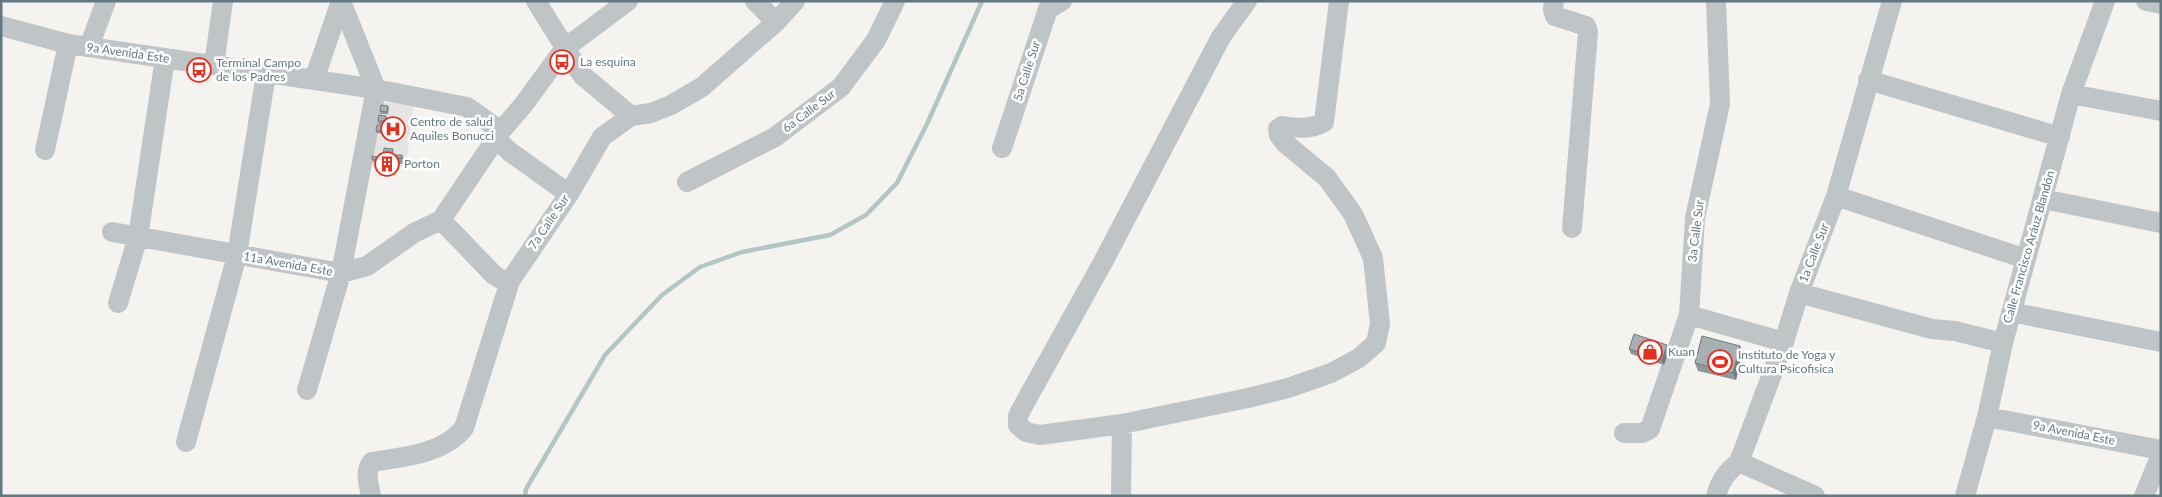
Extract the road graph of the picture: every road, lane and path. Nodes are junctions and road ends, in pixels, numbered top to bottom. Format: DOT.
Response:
graph roads {
  1 [pos="106,1"];
  2 [pos="223,1"];
  3 [pos="536,1"];
  4 [pos="628,1"];
  5 [pos="756,1"];
  6 [pos="795,1"];
  7 [pos="895,1"];
  8 [pos="1062,1"];
  9 [pos="1247,1"];
  10 [pos="1554,1"];
  11 [pos="1716,1"];
  12 [pos="1892,1"];
  13 [pos="2106,1"];
  14 [pos="2146,1"];
  15 [pos="1335,2"];
  16 [pos="2161,4"];
  17 [pos="776,22"];
  18 [pos="1,26"];
  19 [pos="68,44"];
  20 [pos="89,47"];
  21 [pos="565,48"];
  22 [pos="165,58"];
  23 [pos="214,65"];
  24 [pos="266,74"];
  25 [pos="314,80"];
  26 [pos="1868,80"];
  27 [pos="376,89"];
  28 [pos="2071,94"];
  29 [pos="2161,111"];
  30 [pos="631,116"];
  31 [pos="498,135"];
  32 [pos="2060,137"];
  33 [pos="1002,148"];
  34 [pos="45,150"];
  35 [pos="687,182"];
  36 [pos="568,194"];
  37 [pos="1836,196"];
  38 [pos="2043,199"];
  39 [pos="444,215"];
  40 [pos="2161,223"];
  41 [pos="1572,228"];
  42 [pos="112,232"];
  43 [pos="138,237"];
  44 [pos="237,255"];
  45 [pos="2026,259"];
  46 [pos="341,273"];
  47 [pos="509,284"];
  48 [pos="1799,293"];
  49 [pos="118,303"];
  50 [pos="2011,312"];
  51 [pos="1689,315"];
  52 [pos="1784,342"];
  53 [pos="2161,342"];
  54 [pos="2003,343"];
  55 [pos="308,390"];
  56 [pos="1987,416"];
  57 [pos="1122,424"];
  58 [pos="1624,433"];
  59 [pos="186,442"];
  60 [pos="2161,450"];
  61 [pos="2161,455"];
  62 [pos="1739,462"];
  63 [pos="371,496"];
  64 [pos="1121,496"];
  65 [pos="1716,496"];
  66 [pos="1815,496"];
  67 [pos="1965,496"];
  68 [pos="2144,496"];
  1 -- 20 [label="street"];
  2 -- 23 [label="street"];
  3 -- 21 [label="street"];
  4 -- 21 [label="street"];
  5 -- 17 [label="street"];
  6 -- 17 [label="street, 7a Calle Sur"];
  7 -- 35 [label="street, 6a Calle Sur"];
  8 -- 33 [label="street, 5a Calle Sur"];
  9 -- 57 [label="street"];
  10 -- 41 [label="street"];
  11 -- 51 [label="street, 3a Calle Sur"];
  12 -- 26 [label="street, 1a Calle Sur"];
  13 -- 28 [label="street, Calle Francisco Aráuz Blandón"];
  14 -- 16 [label="street"];
  15 -- 57 [label="street"];
  17 -- 30 [label="street, 7a Calle Sur"];
  18 -- 19 [label="street, 9a Avenida Este"];
  19 -- 20 [label="street, 9a Avenida Este"];
  19 -- 34 [label="street"];
  20 -- 22 [label="street, 9a Avenida Este"];
  21 -- 30 [label="street"];
  21 -- 31 [label="street"];
  22 -- 23 [label="street, 9a Avenida Este"];
  22 -- 43 [label="street"];
  23 -- 24 [label="street, 9a Avenida Este"];
  24 -- 25 [label="street, 9a Avenida Este"];
  24 -- 44 [label="street"];
  25 -- 27 [label="street, 9a Avenida Este"];
  25 -- 27 [label="street"];
  26 -- 32 [label="street"];
  26 -- 37 [label="street, 1a Calle Sur"];
  27 -- 31 [label="street, 9a Avenida Este"];
  27 -- 46 [label="street"];
  28 -- 29 [label="street"];
  28 -- 32 [label="street, Calle Francisco Aráuz Blandón"];
  30 -- 36 [label="street, 7a Calle Sur"];
  31 -- 36 [label="street, 9a Avenida Este"];
  31 -- 39 [label="street"];
  32 -- 38 [label="street, Calle Francisco Aráuz Blandón"];
  36 -- 47 [label="street, 7a Calle Sur"];
  37 -- 45 [label="street"];
  37 -- 48 [label="street, 1a Calle Sur"];
  38 -- 40 [label="street"];
  38 -- 45 [label="street, Calle Francisco Aráuz Blandón"];
  39 -- 46 [label="street, 11a Avenida Este"];
  39 -- 47 [label="street"];
  42 -- 43 [label="street, 11a Avenida Este"];
  43 -- 44 [label="street, 11a Avenida Este"];
  43 -- 49 [label="street"];
  44 -- 46 [label="street, 11a Avenida Este"];
  44 -- 59 [label="street"];
  45 -- 50 [label="street, Calle Francisco Aráuz Blandón"];
  46 -- 55 [label="street"];
  47 -- 63 [label="street, 7a Calle Sur"];
  48 -- 52 [label="street, 1a Calle Sur"];
  48 -- 54 [label="street"];
  50 -- 53 [label="street"];
  50 -- 54 [label="street, Calle Francisco Aráuz Blandón"];
  51 -- 52 [label="street"];
  51 -- 58 [label="street, 3a Calle Sur"];
  52 -- 62 [label="street, 1a Calle Sur"];
  54 -- 56 [label="street, Calle Francisco Aráuz Blandón"];
  56 -- 60 [label="street, 9a Avenida Este"];
  56 -- 67 [label="street, Calle Francisco Aráuz Blandón"];
  57 -- 64 [label="street"];
  61 -- 68 [label="street"];
  62 -- 65 [label="street, 1a Calle Sur"];
  62 -- 66 [label="street"];
}
